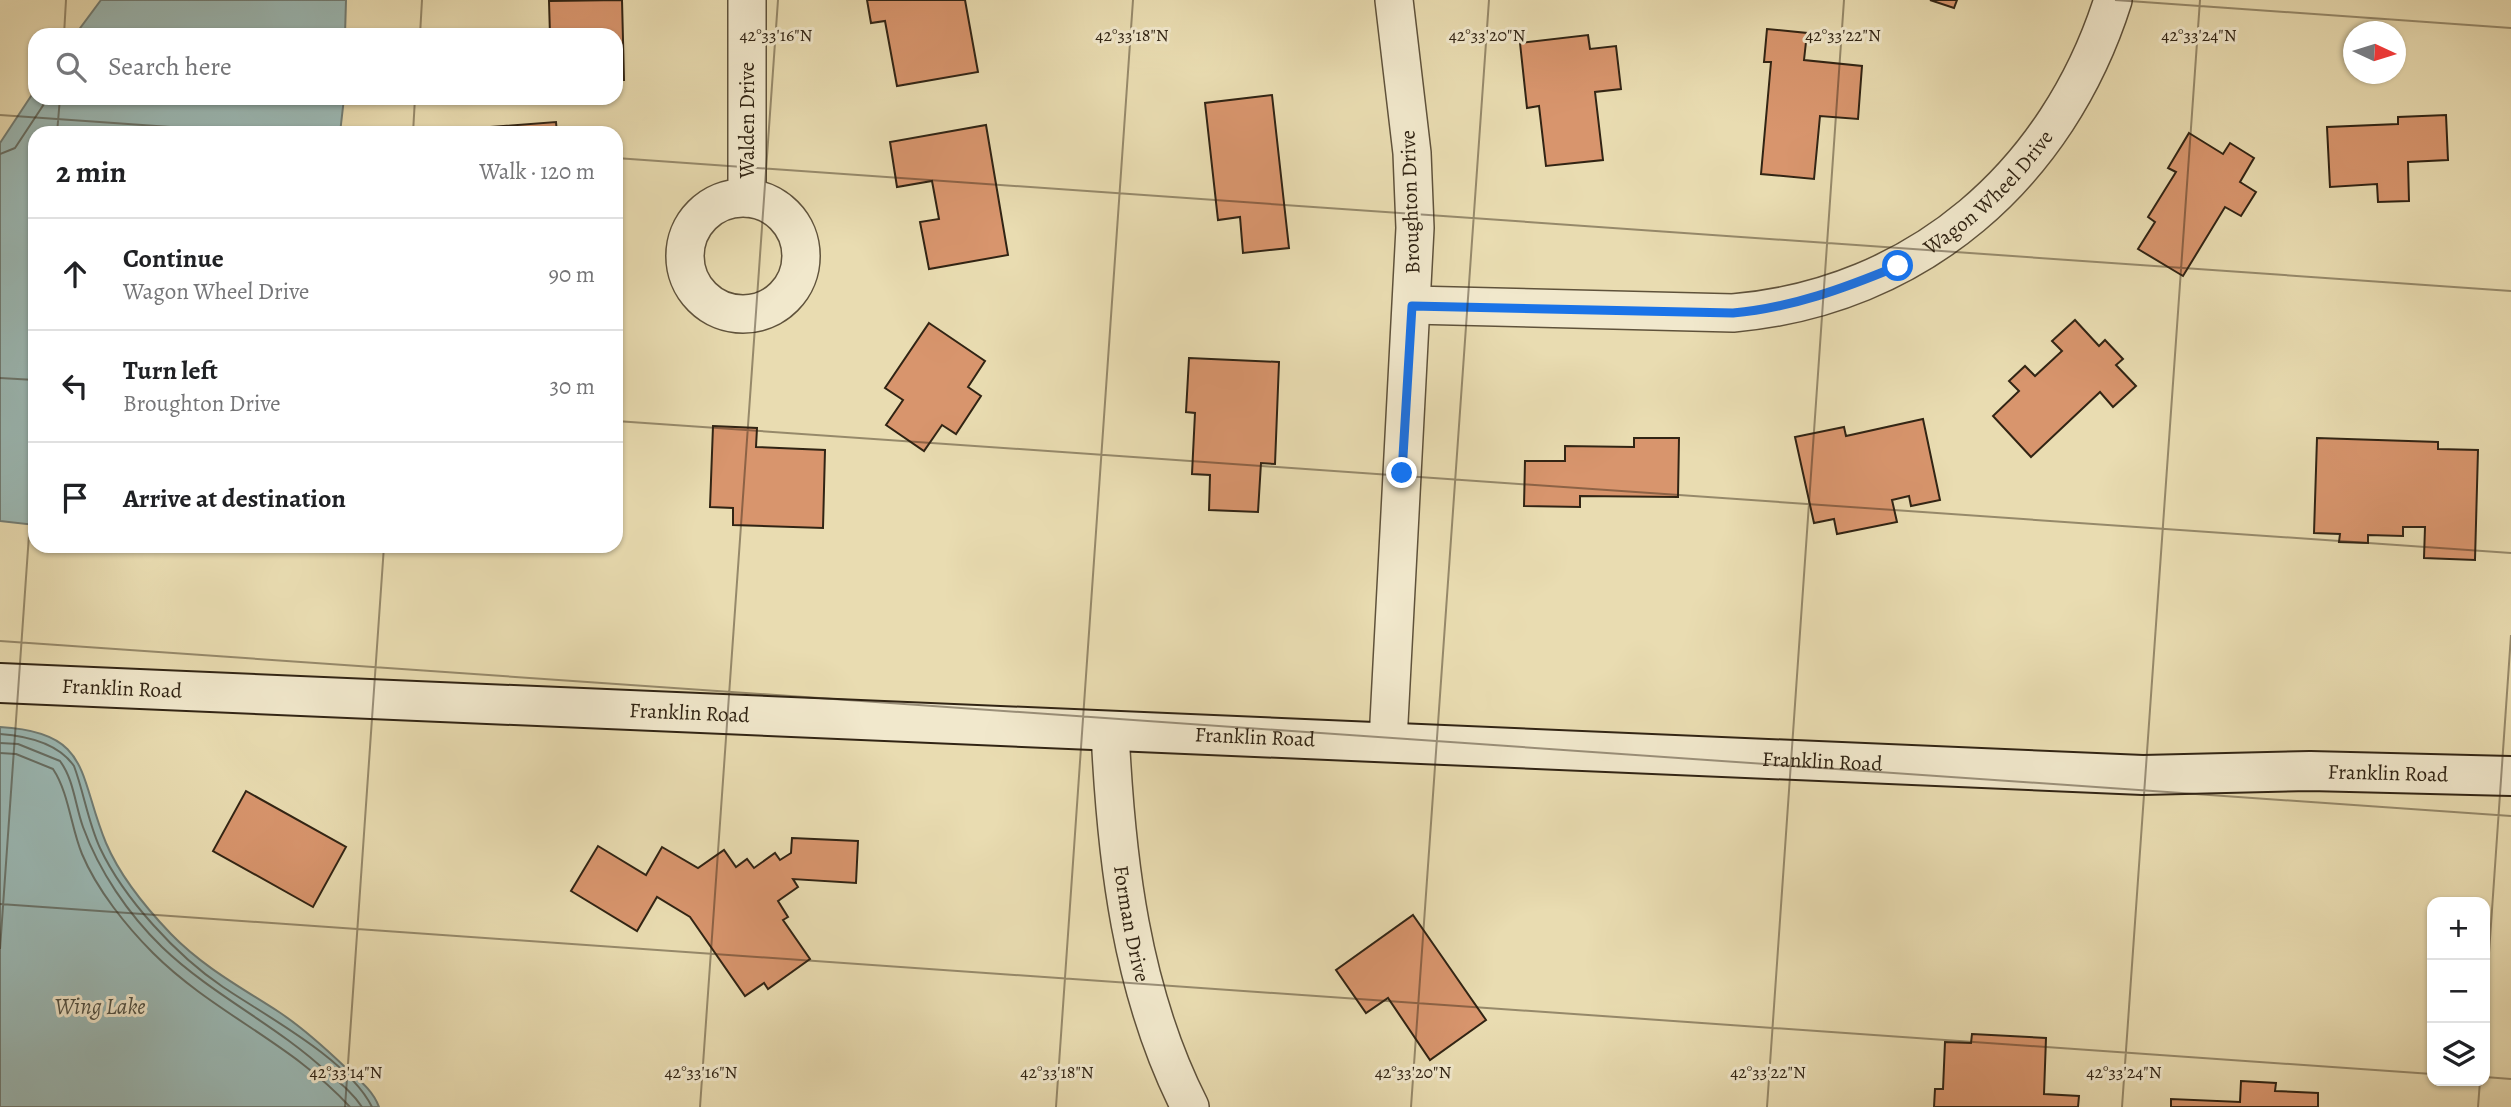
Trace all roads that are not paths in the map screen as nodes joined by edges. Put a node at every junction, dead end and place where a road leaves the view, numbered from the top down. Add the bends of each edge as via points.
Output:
1 (747, 0) edge
2 (1394, 0) edge
3 (2113, 0) edge
4 (747, 198) dead end
5 (1412, 306) junction
6 (0, 683) edge
7 (1110, 731) junction
8 (1388, 741) junction
9 (2511, 776) edge
10 (1190, 1107) edge

1 - 4 street, Walden Drive
2 - 5 street, Broughton Drive via 1412,153
3 - 5 street, Wagon Wheel Drive via 2085,74 2037,150 1982,207 1898,266 1858,283 1756,311
5 - 8 street, Broughton Drive
6 - 7 street, Franklin Road
7 - 8 street, Franklin Road
7 - 10 street, Forman Drive via 1115,831 1129,918 1155,1021
8 - 9 street, Franklin Road via 2143,775 2310,771

